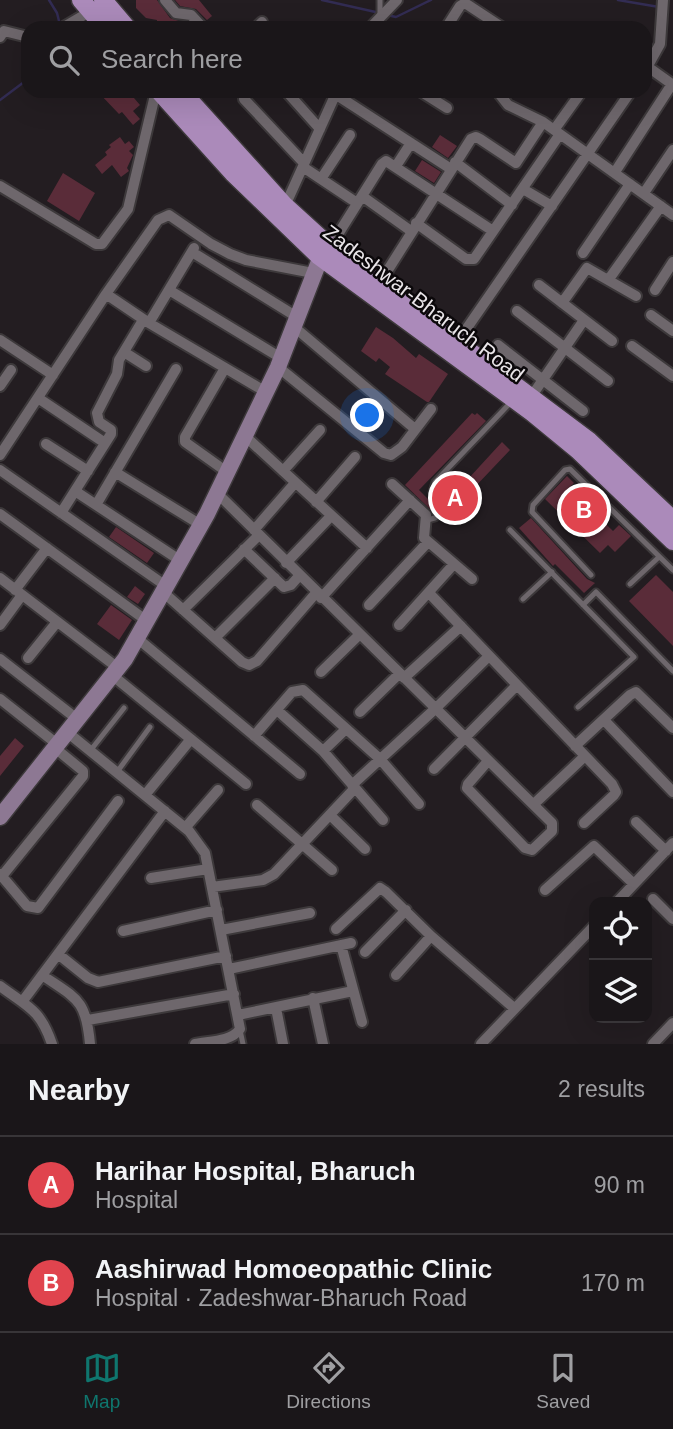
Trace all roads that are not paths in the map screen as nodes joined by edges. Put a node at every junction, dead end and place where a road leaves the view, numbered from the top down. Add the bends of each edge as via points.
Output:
1 (165, 0) edge
2 (380, 0) edge
3 (397, 0) edge
4 (663, 0) edge
5 (92, 4) edge
6 (380, 17) junction
7 (71, 21) edge
8 (101, 21) edge
9 (117, 21) edge
10 (197, 21) edge
11 (376, 21) edge
12 (450, 21) edge
13 (491, 21) edge
14 (1, 32) edge
15 (21, 36) edge
16 (652, 58) edge
17 (652, 72) edge
18 (672, 84) edge
19 (155, 98) edge
20 (163, 98) edge
21 (187, 98) edge
22 (292, 98) edge
23 (333, 98) edge
24 (345, 98) edge
25 (431, 98) edge
26 (502, 98) edge
27 (578, 98) edge
28 (626, 98) edge
29 (244, 99) dead end
30 (447, 108) dead end
31 (543, 122) junction
32 (320, 129) junction
33 (557, 132) junction
34 (350, 135) dead end
35 (411, 143) junction
36 (673, 150) edge
37 (589, 154) junction
38 (669, 164) edge
39 (304, 165) junction
40 (396, 166) junction
41 (453, 166) junction
42 (615, 172) junction
43 (321, 179) junction
44 (630, 184) junction
45 (0, 186) edge
46 (523, 189) junction
47 (435, 193) junction
48 (643, 193) junction
49 (360, 200) junction
50 (512, 205) junction
51 (285, 206) junction
52 (552, 206) junction
53 (661, 206) junction
54 (673, 215) edge
55 (414, 227) junction
56 (493, 231) junction
57 (201, 237) junction
58 (192, 252) junction
59 (583, 253) dead end
60 (322, 255) junction
61 (673, 262) edge
62 (609, 279) junction
63 (668, 280) edge
64 (379, 284) junction
65 (539, 285) dead end
66 (169, 290) junction
67 (655, 290) dead end
68 (106, 294) junction
69 (636, 296) dead end
70 (562, 303) junction
71 (517, 312) dead end
72 (652, 315) dead end
73 (584, 320) junction
74 (146, 321) junction
75 (295, 321) junction
76 (673, 331) edge
77 (0, 340) edge
78 (458, 341) junction
79 (612, 341) dead end
80 (498, 345) dead end
81 (632, 346) dead end
82 (565, 348) junction
83 (124, 352) junction
84 (280, 362) junction
85 (146, 366) dead end
86 (225, 368) junction
87 (176, 369) dead end
88 (10, 370) dead end
89 (53, 375) junction
90 (673, 376) edge
91 (543, 380) junction
92 (608, 381) dead end
93 (0, 386) edge
94 (266, 392) junction
95 (38, 398) junction
96 (522, 398) junction
97 (431, 409) dead end
98 (583, 411) dead end
99 (415, 429) junction
100 (320, 430) dead end
101 (245, 436) junction
102 (105, 443) junction
103 (46, 444) dead end
104 (0, 455) edge
105 (355, 457) dead end
106 (592, 463) junction
107 (0, 470) edge
108 (88, 471) junction
109 (283, 471) junction
110 (115, 472) junction
111 (227, 472) junction
112 (579, 476) junction
113 (295, 482) junction
114 (392, 484) dead end
115 (75, 491) junction
116 (217, 494) junction
117 (410, 500) junction
118 (316, 502) junction
119 (96, 505) junction
120 (61, 513) junction
121 (0, 514) edge
122 (331, 516) junction
123 (427, 520) junction
124 (665, 523) edge
125 (201, 525) junction
126 (510, 530) dead end
127 (256, 533) junction
128 (643, 541) junction
129 (673, 541) edge
130 (428, 542) junction
131 (47, 548) junction
132 (367, 548) junction
133 (244, 549) junction
134 (659, 557) junction
135 (181, 561) junction
136 (286, 563) junction
137 (454, 564) junction
138 (673, 570) edge
139 (552, 572) junction
140 (591, 575) dead end
141 (299, 576) junction
142 (0, 578) edge
143 (275, 578) junction
144 (472, 579) dead end
145 (630, 584) dead end
146 (165, 589) junction
147 (19, 593) junction
148 (429, 593) junction
149 (318, 595) junction
150 (523, 599) dead end
151 (369, 605) dead end
152 (583, 605) junction
153 (183, 610) junction
154 (147, 621) junction
155 (57, 622) junction
156 (0, 625) edge
157 (399, 625) dead end
158 (461, 626) junction
159 (359, 635) junction
160 (137, 638) junction
161 (215, 638) junction
162 (489, 656) junction
163 (28, 658) dead end
164 (0, 659) edge
165 (673, 671) edge
166 (115, 672) junction
167 (321, 672) dead end
168 (401, 676) junction
169 (516, 685) junction
170 (0, 699) edge
171 (578, 707) dead end
172 (124, 708) dead end
173 (435, 709) junction
174 (277, 710) junction
175 (360, 712) dead end
176 (78, 719) junction
177 (604, 720) junction
178 (150, 727) dead end
179 (673, 728) edge
180 (346, 729) junction
181 (254, 736) junction
182 (465, 738) junction
183 (191, 739) junction
184 (60, 742) junction
185 (576, 746) junction
186 (90, 751) junction
187 (323, 751) junction
188 (584, 755) junction
189 (380, 760) junction
190 (488, 761) junction
191 (434, 769) dead end
192 (117, 772) junction
193 (300, 774) dead end
194 (246, 784) dead end
195 (354, 787) junction
196 (218, 790) dead end
197 (673, 792) edge
198 (145, 795) junction
199 (118, 801) dead end
200 (419, 804) dead end
201 (534, 804) junction
202 (257, 805) dead end
203 (166, 811) junction
204 (1, 812) edge
205 (330, 815) junction
206 (383, 820) dead end
207 (636, 822) dead end
208 (584, 823) dead end
209 (185, 828) junction
210 (302, 844) junction
211 (669, 847) edge
212 (365, 849) dead end
213 (208, 869) junction
214 (332, 870) dead end
215 (1, 877) edge
216 (151, 878) dead end
217 (634, 884) junction
218 (212, 887) junction
219 (545, 890) dead end
220 (622, 897) edge
221 (653, 899) dead end
222 (217, 910) junction
223 (406, 911) junction
224 (310, 913) dead end
225 (673, 919) edge
226 (336, 929) dead end
227 (221, 930) junction
228 (123, 931) dead end
229 (589, 931) edge
230 (431, 936) junction
231 (365, 952) dead end
232 (58, 954) junction
233 (226, 956) junction
234 (229, 969) junction
235 (42, 975) junction
236 (396, 975) dead end
237 (0, 986) edge
238 (353, 992) junction
239 (234, 994) junction
240 (313, 999) junction
241 (22, 1002) junction
242 (276, 1008) junction
243 (514, 1008) junction
244 (238, 1015) junction
245 (88, 1020) junction
246 (362, 1022) dead end
247 (673, 1023) edge
248 (240, 1029) junction
249 (52, 1044) edge
250 (90, 1044) edge
251 (197, 1044) edge
252 (243, 1044) edge
253 (283, 1044) edge
254 (323, 1044) edge
255 (481, 1044) edge
256 (653, 1044) edge

1 - 10 street via 176,13 191,15
2 - 6 lane
3 - 6 street
4 - 16 street via 660,44
5 - 7 street
5 - 8 main road
5 - 9 main road
6 - 11 street
12 - 13 street via 465,3
14 - 15 street
17 - 18 street
18 - 42 street
19 - 45 street via 128,209 102,244
20 - 60 main road, Zadeshwar-Bharuch Road via 233,173
21 - 51 main road, Zadeshwar-Bharuch Road
22 - 32 street
23 - 32 street
24 - 35 street
25 - 30 street
26 - 31 street
27 - 33 street
28 - 37 street
29 - 39 street
31 - 33 street
31 - 41 street via 516,163 476,137
32 - 39 street
33 - 37 street
33 - 46 street
34 - 43 street
35 - 40 street
35 - 41 street
36 - 38 street
37 - 42 street
37 - 52 street
38 - 48 street
39 - 43 street
39 - 51 street
40 - 47 street
40 - 49 street via 382,164
41 - 47 street
41 - 50 street
42 - 44 street
43 - 49 street
44 - 48 street
44 - 59 street
46 - 50 street
46 - 52 street
47 - 55 street
47 - 56 street
48 - 53 street
49 - 55 street
49 - 60 street
50 - 56 street
51 - 60 main road, Zadeshwar-Bharuch Road
52 - 78 street
53 - 54 street
53 - 62 street
55 - 56 street via 470,260
55 - 64 street
57 - 58 street
57 - 60 street via 246,260
57 - 68 street via 164,215
58 - 66 street
58 - 75 street
60 - 64 main road, Zadeshwar-Bharuch Road
60 - 75 main road
60 - 96 main road, Zadeshwar-Bharuch Road
61 - 63 street
62 - 69 street
62 - 70 street via 587,268
63 - 67 street
64 - 78 main road, Zadeshwar-Bharuch Road
65 - 70 street
66 - 74 street
66 - 84 street
68 - 74 street
68 - 89 street
70 - 73 street
71 - 82 street
72 - 76 street
73 - 79 street
73 - 82 street
74 - 83 street
74 - 86 street
75 - 84 main road
75 - 99 street
77 - 89 street
78 - 96 main road, Zadeshwar-Bharuch Road
80 - 91 street
81 - 90 street
82 - 91 street
82 - 92 street
83 - 85 street
83 - 102 street via 97,413 99,422 111,430
84 - 94 main road
84 - 99 street via 384,453 395,454
86 - 94 street
86 - 111 street via 185,442
87 - 110 street
88 - 93 street
89 - 95 street
91 - 96 street
91 - 98 street
94 - 101 main road
95 - 102 street
95 - 104 street
96 - 106 main road, Zadeshwar-Bharuch Road
96 - 123 lane via 435,482 432,492 443,511
96 - 124 main road, Zadeshwar-Bharuch Road via 589,440
97 - 99 street
100 - 109 street
101 - 109 street
101 - 111 main road
102 - 108 street
103 - 108 street
105 - 118 street
106 - 112 lane
106 - 124 main road, Zadeshwar-Bharuch Road
107 - 120 street
108 - 115 street
109 - 113 street
110 - 119 street
110 - 125 street
111 - 116 main road
112 - 128 lane
112 - 140 lane via 565,470 533,505 532,512
113 - 118 street
113 - 127 street
114 - 117 street
115 - 119 street
115 - 120 street
116 - 125 main road
116 - 127 street
117 - 123 street
117 - 132 street
118 - 122 street
119 - 135 street
120 - 146 street
121 - 131 street
122 - 132 street
122 - 136 street
123 - 130 street via 423,535
124 - 128 lane
124 - 129 main road, Zadeshwar-Bharuch Road
125 - 135 main road
126 - 139 lane
127 - 133 street
127 - 136 street
128 - 134 lane
130 - 137 street
130 - 151 street
131 - 147 street
131 - 154 street
132 - 149 street
133 - 143 street
133 - 153 street
134 - 138 lane
134 - 145 lane
135 - 146 main road
136 - 141 street
137 - 144 street
137 - 148 street
139 - 150 lane
139 - 152 lane
141 - 143 street via 287,587
141 - 149 street
142 - 147 street
143 - 161 street
146 - 153 street
146 - 154 main road
147 - 155 street
147 - 156 street
148 - 157 street
148 - 158 street
149 - 159 street
149 - 161 street via 254,664 242,662
152 - 165 lane via 596,592
152 - 171 lane via 634,657
153 - 161 street
154 - 160 main road
155 - 163 street
155 - 166 street
158 - 162 street
158 - 168 street
159 - 167 street
159 - 168 street
160 - 166 main road
160 - 181 street
162 - 169 street
162 - 173 street
164 - 176 street
166 - 176 main road
166 - 183 street
168 - 173 street
168 - 175 street
169 - 182 street
169 - 185 street
170 - 184 street
172 - 186 lane
173 - 182 street
173 - 189 street
174 - 180 street via 292,692 303,690
174 - 181 street
174 - 187 street
176 - 184 main road
177 - 179 street via 636,692
177 - 185 street
177 - 197 street
178 - 192 lane
180 - 187 street
180 - 189 street
181 - 193 street
182 - 190 street
182 - 191 street
183 - 194 street
183 - 198 street
184 - 186 street
184 - 204 main road
184 - 215 street via 83,776
185 - 188 street
186 - 192 street
187 - 195 street
188 - 201 street
188 - 208 street via 616,792
189 - 195 street
189 - 200 street
190 - 201 street
190 - 201 street via 467,788 528,850 536,848 553,827
192 - 198 street
195 - 205 street
195 - 206 street
196 - 209 street
198 - 203 street
199 - 215 street via 37,908 27,906
202 - 210 street
203 - 209 street
203 - 232 street
205 - 210 street
205 - 212 street
207 - 211 street
209 - 213 street via 205,853
210 - 214 street
210 - 218 street via 268,877
211 - 217 street
213 - 216 street
213 - 218 street
217 - 219 street via 594,846
217 - 220 street
218 - 222 street
221 - 225 street
222 - 227 street
222 - 228 street
223 - 226 street via 380,888
223 - 230 street
223 - 231 street
224 - 227 street
227 - 233 street
229 - 243 street
230 - 236 street
230 - 243 street
232 - 233 street via 98,982
232 - 235 street
233 - 234 street
234 - 238 street via 346,944
234 - 239 street
235 - 241 street
235 - 245 street via 79,1001
237 - 241 street
238 - 240 street
238 - 246 street
239 - 244 street
239 - 245 street
240 - 242 street
240 - 254 street
241 - 249 street via 39,1014
242 - 244 street
242 - 253 street
243 - 255 street
244 - 248 street
245 - 250 street
247 - 256 street
248 - 251 street via 236,1035
248 - 252 lane

